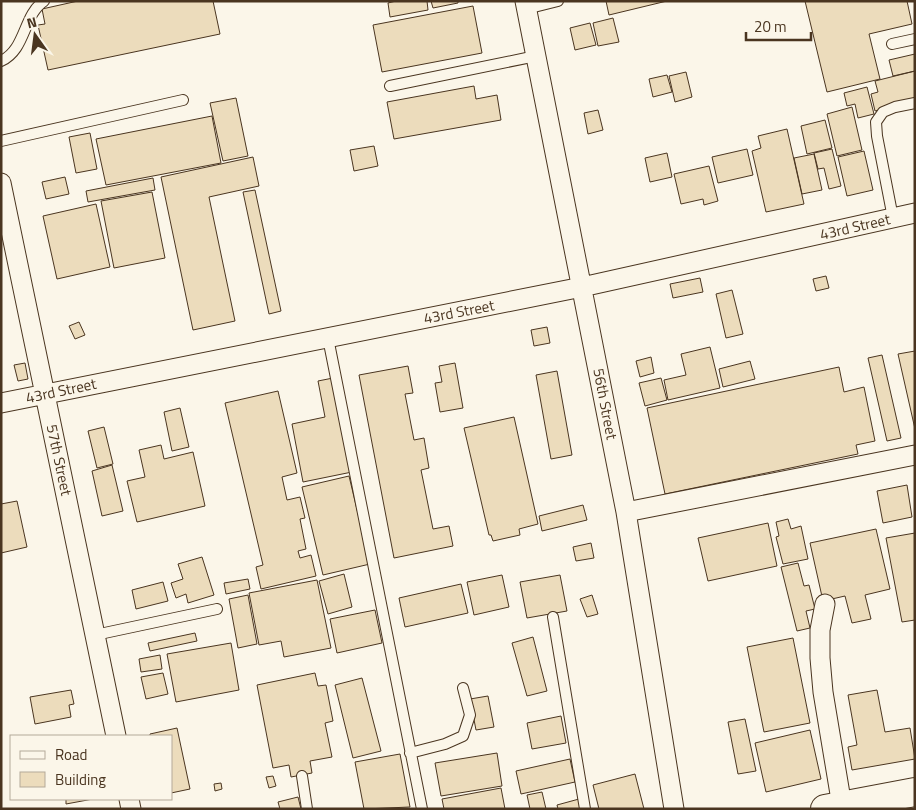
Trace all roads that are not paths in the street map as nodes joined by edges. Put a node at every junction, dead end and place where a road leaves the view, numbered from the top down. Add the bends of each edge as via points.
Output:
1 (44, 1) edge
2 (558, 1) edge
3 (525, 5) edge
4 (915, 39) edge
5 (892, 44) dead end
6 (536, 56) junction
7 (1, 60) edge
8 (390, 86) dead end
9 (183, 100) dead end
10 (915, 103) edge
11 (1, 141) edge
12 (1, 184) edge
13 (915, 213) edge
14 (893, 218) junction
15 (582, 287) junction
16 (328, 338) junction
17 (46, 393) junction
18 (1, 403) edge
19 (915, 455) edge
20 (626, 512) junction
21 (826, 604) dead end
22 (217, 609) dead end
23 (553, 617) dead end
24 (95, 635) junction
25 (463, 688) dead end
26 (116, 735) edge
27 (410, 753) junction
28 (302, 776) dead end
29 (915, 792) edge
30 (833, 807) edge
31 (307, 809) edge
32 (422, 809) edge
33 (585, 809) edge
34 (674, 809) edge

1 - 7 lane via 37,6 16,49
2 - 3 lane
3 - 6 street, 56th Street
4 - 5 lane
6 - 8 lane
6 - 15 street, 56th Street
9 - 11 lane
10 - 14 lane via 883,112 876,122
12 - 17 street, 57th Street
13 - 14 street, 43rd Street
14 - 15 street, 43rd Street
15 - 16 street, 43rd Street
15 - 20 street, 56th Street
16 - 17 street, 43rd Street
16 - 27 lane
17 - 18 street, 43rd Street
17 - 24 street, 57th Street
19 - 20 street
20 - 34 street, 56th Street
21 - 30 street via 820,630 820,658
22 - 24 lane
23 - 33 lane
24 - 26 street, 57th Street
25 - 27 lane via 470,716 463,736
27 - 32 lane
28 - 31 lane
29 - 30 main road

